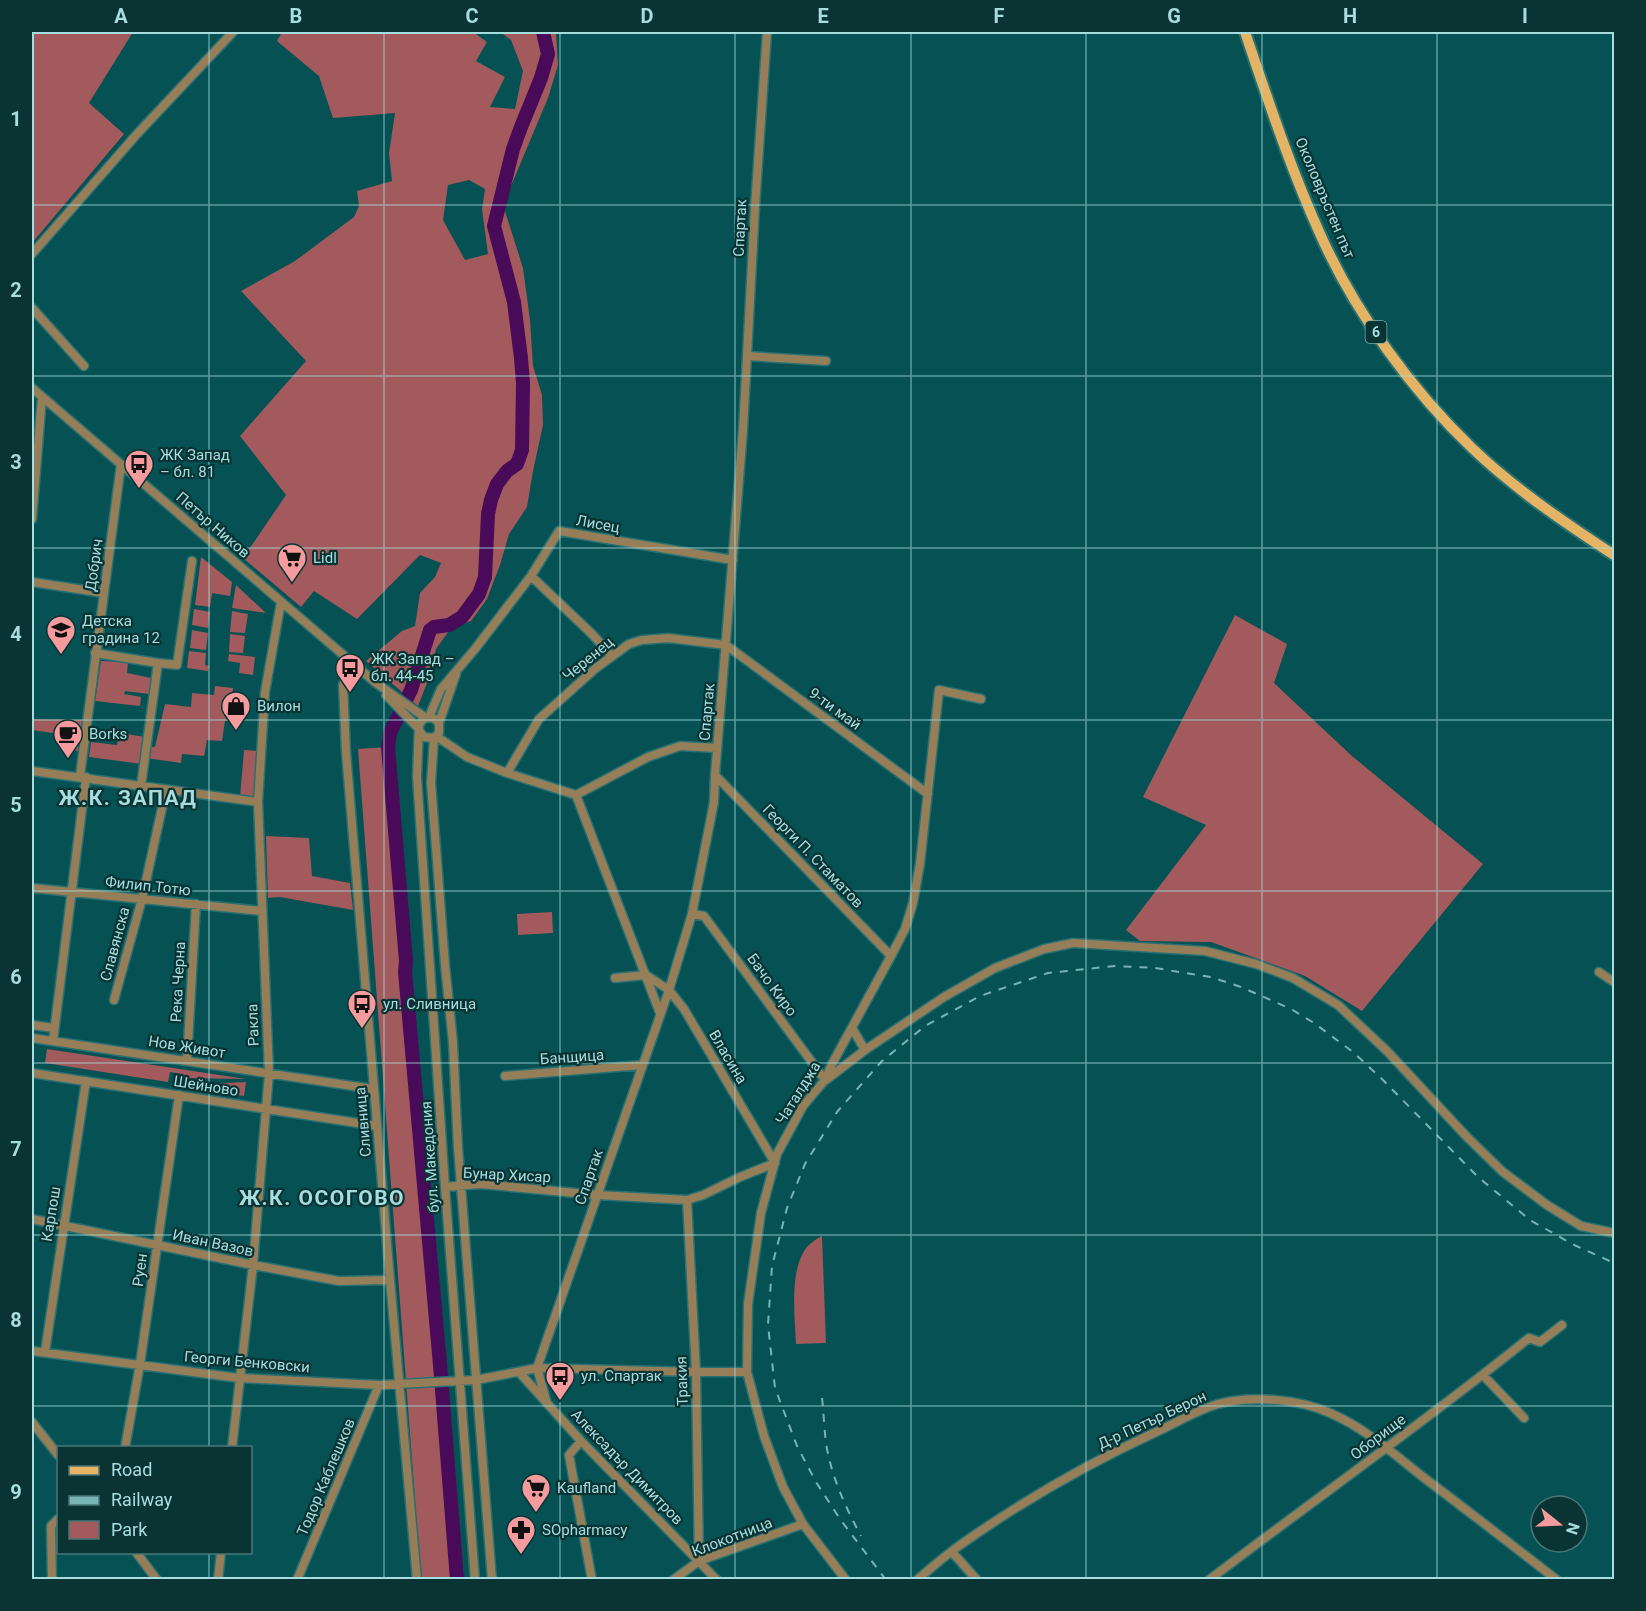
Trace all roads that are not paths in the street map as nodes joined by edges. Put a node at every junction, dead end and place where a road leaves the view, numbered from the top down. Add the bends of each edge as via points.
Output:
1 (233, 32) edge
2 (767, 32) edge
3 (1245, 32) edge
4 (32, 254) edge
5 (32, 308) edge
6 (747, 356) junction
7 (826, 361) dead end
8 (84, 366) dead end
9 (32, 388) edge
10 (42, 397) junction
11 (121, 464) junction
12 (32, 519) edge
13 (1614, 555) edge
14 (192, 561) dead end
15 (732, 561) junction
16 (531, 576) junction
17 (32, 582) edge
18 (104, 593) junction
19 (281, 602) junction
20 (726, 645) junction
21 (95, 653) junction
22 (612, 656) junction
23 (158, 663) junction
24 (355, 665) junction
25 (457, 670) junction
26 (981, 699) dead end
27 (409, 712) junction
28 (427, 718) junction
29 (439, 725) junction
30 (419, 730) junction
31 (435, 737) junction
32 (450, 745) junction
33 (717, 748) junction
34 (432, 764) junction
35 (32, 771) edge
36 (507, 773) junction
37 (715, 775) junction
38 (83, 777) junction
39 (141, 786) junction
40 (166, 790) junction
41 (928, 794) junction
42 (576, 795) junction
43 (258, 802) junction
44 (32, 888) edge
45 (71, 892) junction
46 (142, 899) junction
47 (196, 904) junction
48 (262, 910) junction
49 (692, 914) junction
50 (891, 956) junction
51 (1599, 972) dead end
52 (646, 975) junction
53 (615, 978) dead end
54 (1614, 982) edge
55 (669, 990) junction
56 (114, 1000) dead end
57 (660, 1014) junction
58 (32, 1025) edge
59 (54, 1028) junction
60 (852, 1028) junction
61 (32, 1038) edge
62 (53, 1041) junction
63 (865, 1050) junction
64 (187, 1061) junction
65 (642, 1065) junction
66 (32, 1073) edge
67 (269, 1073) junction
68 (505, 1076) dead end
69 (825, 1080) junction
70 (86, 1081) junction
71 (373, 1089) junction
72 (179, 1095) junction
73 (265, 1109) junction
74 (376, 1126) junction
75 (775, 1163) junction
76 (461, 1185) junction
77 (446, 1187) junction
78 (597, 1195) junction
79 (687, 1200) junction
80 (32, 1219) edge
81 (63, 1226) junction
82 (1614, 1233) edge
83 (157, 1246) junction
84 (253, 1265) junction
85 (390, 1280) junction
86 (1562, 1325) dead end
87 (32, 1351) edge
88 (45, 1352) junction
89 (140, 1364) junction
90 (537, 1368) junction
91 (519, 1372) junction
92 (696, 1372) junction
93 (747, 1372) junction
94 (1483, 1375) junction
95 (239, 1378) junction
96 (476, 1380) junction
97 (457, 1382) junction
98 (400, 1384) junction
99 (379, 1385) junction
100 (547, 1403) junction
101 (1524, 1418) dead end
102 (32, 1422) edge
103 (581, 1441) junction
104 (126, 1446) edge
105 (232, 1446) edge
106 (1386, 1448) junction
107 (57, 1454) edge
108 (57, 1520) edge
109 (803, 1524) junction
110 (951, 1552) junction
111 (138, 1554) edge
112 (220, 1554) edge
113 (699, 1562) junction
114 (52, 1580) edge
115 (157, 1580) edge
116 (218, 1580) edge
117 (297, 1580) edge
118 (417, 1580) edge
119 (475, 1580) edge
120 (492, 1580) edge
121 (592, 1580) edge
122 (673, 1580) edge
123 (717, 1580) edge
124 (846, 1580) edge
125 (917, 1580) edge
126 (978, 1580) edge
127 (1209, 1580) edge
128 (1557, 1580) edge

1 - 4 street via 136,134
2 - 6 street, Спартак
3 - 13 main road, Околовръстен път / 6 via 1322,237 1381,341 1429,403 1473,449 1548,510
5 - 8 street
6 - 7 street
6 - 15 street, Спартак
9 - 10 street, Петър Ников
10 - 11 street, Петър Ников
10 - 12 street
11 - 18 street, Добрич
11 - 19 street, Петър Ников
14 - 23 street via 177,665
15 - 16 street, Лисец via 559,531
15 - 20 street, Спартак
16 - 22 street
16 - 25 street, Лисец
17 - 18 street
18 - 21 street, Добрич
19 - 24 street, Петър Ников
19 - 43 street, Ракла via 265,692
20 - 22 street, Черенец via 668,638 642,640
20 - 33 street, Спартак
20 - 41 street, 9-ти май
21 - 23 street
21 - 38 street, Добрич
22 - 36 street, Черенец via 539,719
23 - 39 street
24 - 27 street, Петър Ников
24 - 71 street, Сливница via 343,685 345,741
25 - 28 street, Лисец via 441,689
25 - 29 street, Лисец
26 - 41 street, Чаталджа via 939,690
27 - 28 street
27 - 30 street
28 - 29 street
28 - 30 street
29 - 31 street
29 - 32 street
30 - 31 street via 424,737
30 - 77 street, бул. Македония via 417,777
31 - 32 street
31 - 34 street, бул. Македония
32 - 34 street via 441,750
32 - 36 street via 467,757
33 - 37 street, Спартак
33 - 42 street via 680,746 658,753
34 - 76 street, бул. Македония
35 - 38 street
36 - 42 street
37 - 49 street, Спартак via 714,802
37 - 50 street, Георги П. Стаматов
38 - 39 street
38 - 45 street, Добрич
39 - 40 street
40 - 43 street
40 - 46 street, Славянска
41 - 50 street, Чаталджа via 913,903
42 - 52 street
43 - 48 street, Ракла
44 - 45 street, Филип Тотю
45 - 46 street, Филип Тотю
45 - 59 street, Добрич
46 - 47 street, Филип Тотю
46 - 56 street, Славянска
47 - 48 street, Филип Тотю
47 - 64 street, Река Черна
48 - 67 street, Ракла
49 - 55 street, Спартак
49 - 69 street, Бачо Киро via 704,916
50 - 60 street, Чаталджа
51 - 54 street
52 - 53 street
52 - 55 street, Власина
52 - 57 street
55 - 57 street, Спартак
55 - 75 street, Власина
57 - 65 street, Спартак
58 - 59 street
59 - 62 street, Добрич
60 - 63 street
60 - 69 street, Чаталджа
61 - 62 street, Нов Живот
62 - 64 street, Нов Живот
63 - 69 street
63 - 82 street via 954,991 995,968 1044,949 1073,943 1205,951 1293,978 1338,1005 1388,1051 1503,1172 1581,1226
64 - 67 street, Нов Живот
65 - 68 street, Банщица
65 - 78 street, Спартак
66 - 70 street, Шейново
67 - 71 street, Нов Живот
67 - 73 street, Ракла
69 - 75 street, Чаталджа via 803,1106
70 - 72 street, Шейново
70 - 81 street, Карпош
71 - 74 street, Сливница
72 - 73 street, Шейново
72 - 83 street, Руен
73 - 74 street, Шейново
73 - 84 street, Ракла
74 - 85 street, Сливница
75 - 79 street, Бунар Хисар
75 - 93 street, Чаталджа via 761,1213 748,1304
76 - 77 street, Бунар Хисар
76 - 78 street, Бунар Хисар
76 - 96 street, бул. Македония
77 - 97 street, бул. Македония
78 - 79 street, Бунар Хисар
78 - 90 street, Спартак
79 - 92 street, Тракия
80 - 81 street, Иван Вазов
81 - 83 street, Иван Вазов
81 - 88 street, Карпош
83 - 84 street, Иван Вазов
83 - 89 street, Руен
84 - 85 street, Иван Вазов via 344,1281
84 - 95 street, Ракла
85 - 98 street, Сливница
86 - 94 street, Оборище via 1540,1342 1529,1338
87 - 88 street, Георги Бенковски
88 - 89 street, Георги Бенковски
89 - 95 street, Георги Бенковски
89 - 104 street, Руен
90 - 91 street, Георги Бенковски
90 - 92 street, Георги Бенковски
90 - 100 street
91 - 96 street, Георги Бенковски
91 - 100 street, Алексадър Димитров
92 - 93 street, Георги Бенковски
92 - 113 street, Тракия
93 - 109 street, Чаталджа via 764,1436 783,1487
94 - 101 street
94 - 106 street, Оборище
95 - 99 street, Георги Бенковски
95 - 105 street, Ракла
96 - 97 street, Георги Бенковски
96 - 120 street, бул. Македония
97 - 98 street, Георги Бенковски
97 - 119 street, бул. Македония
98 - 99 street, Георги Бенковски
98 - 118 street, Сливница
99 - 117 street, Тодор Каблешков
100 - 103 street, Алексадър Димитров
102 - 107 street
103 - 113 street, Алексадър Димитров
103 - 121 street via 569,1455
106 - 110 street, Д-р Петър Берон via 1347,1421 1294,1402 1216,1404 1117,1450 1049,1488
106 - 127 street, Оборище
106 - 128 street, Д-р Петър Берон
108 - 114 street via 51,1526
109 - 113 street, Клокотница
109 - 124 street, Чаталджа
110 - 125 street, Д-р Петър Берон
110 - 126 street
111 - 115 street
112 - 116 street
113 - 122 street, Клокотница
113 - 123 street, Алексадър Димитров

